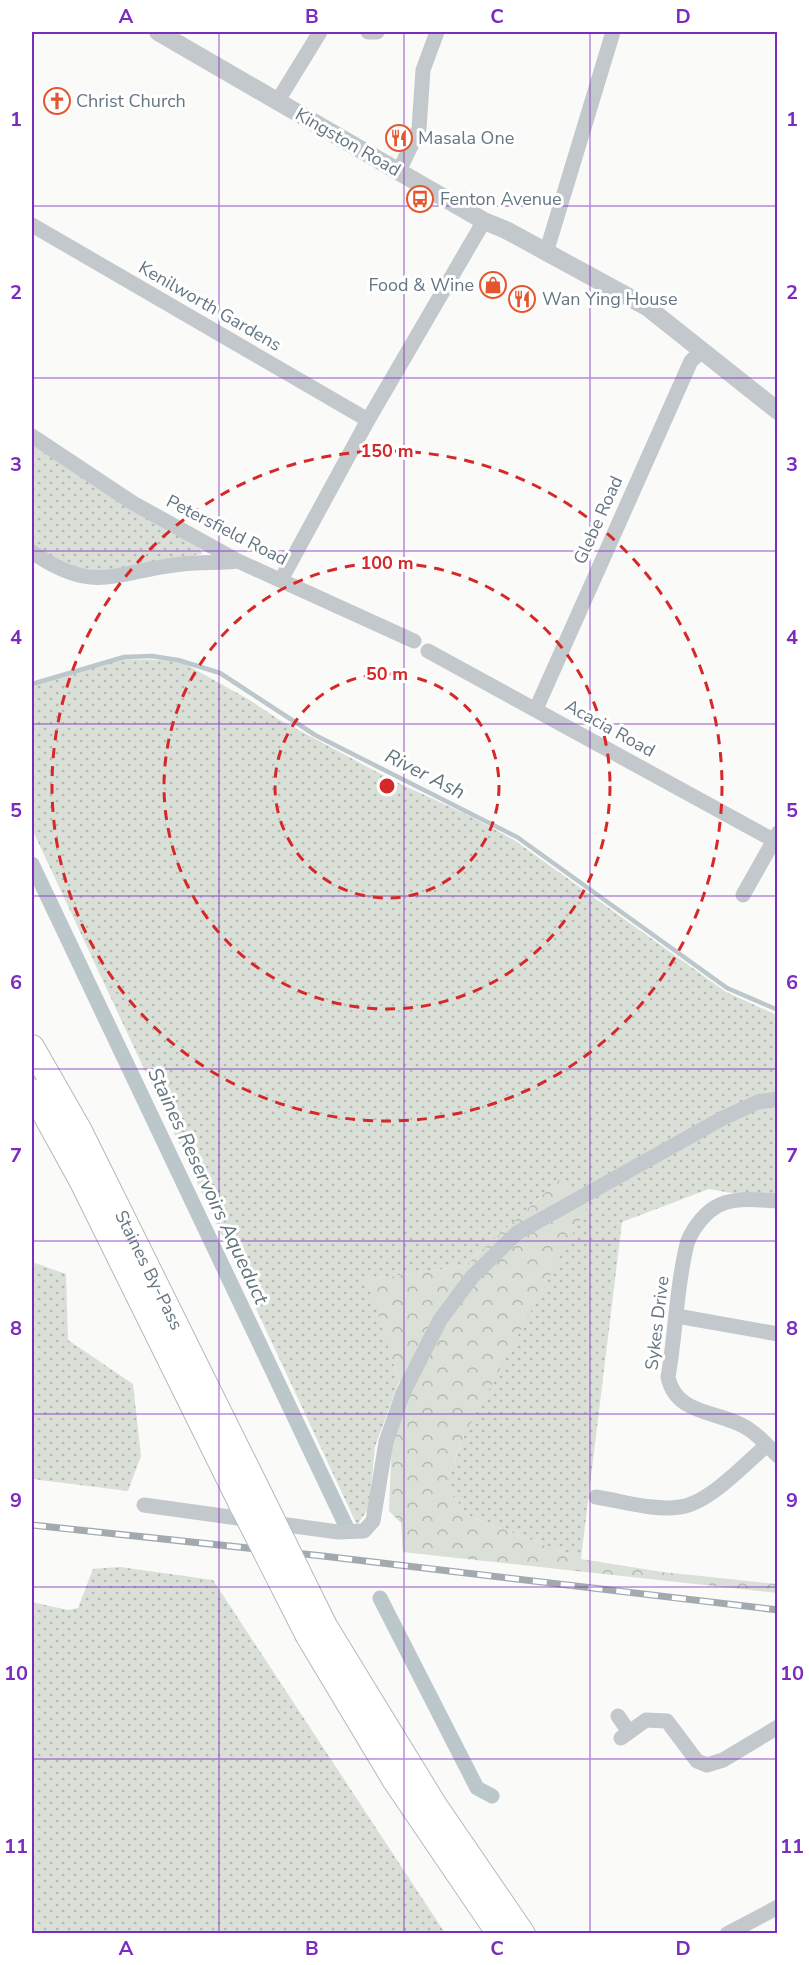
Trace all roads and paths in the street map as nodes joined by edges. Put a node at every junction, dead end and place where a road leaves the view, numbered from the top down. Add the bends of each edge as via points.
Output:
1 (158, 32) edge
2 (320, 32) edge
3 (368, 32) edge
4 (377, 32) edge
5 (436, 32) edge
6 (613, 32) edge
7 (277, 102) junction
8 (399, 171) junction
9 (484, 221) junction
10 (32, 225) edge
11 (546, 253) junction
12 (702, 351) junction
13 (777, 411) edge
14 (369, 420) junction
15 (32, 436) edge
16 (32, 552) edge
17 (238, 561) junction
18 (281, 580) junction
19 (414, 640) dead end
20 (428, 651) dead end
21 (536, 709) junction
22 (775, 837) edge
23 (743, 895) dead end
24 (32, 1047) edge
25 (32, 1091) edge
26 (777, 1099) edge
27 (777, 1201) edge
28 (677, 1316) junction
29 (777, 1334) edge
30 (772, 1451) edge
31 (596, 1497) dead end
32 (252, 1502) junction
33 (144, 1504) dead end
34 (317, 1631) junction
35 (618, 1716) dead end
36 (777, 1727) edge
37 (777, 1907) edge
38 (499, 1934) edge
39 (523, 1934) edge
40 (727, 1934) edge

1 - 7 street, Kingston Road
2 - 7 street
3 - 4 street
5 - 8 street via 423,70 418,129
6 - 11 street
7 - 8 street, Kingston Road
8 - 9 street, Kingston Road
9 - 11 street, Kingston Road
9 - 14 street
10 - 14 street, Kenilworth Gardens
11 - 12 street, Kingston Road via 647,307
12 - 13 street, Kingston Road
12 - 21 street, Glebe Road via 691,361
14 - 18 street
15 - 17 street, Petersfield Road via 133,503
16 - 17 street via 50,565 80,577 108,578 182,564
17 - 18 street, Petersfield Road
18 - 19 street, Petersfield Road
20 - 21 street, Acacia Road
21 - 22 street, Acacia Road
22 - 23 street
24 - 32 highway, Staines By-Pass via 80,1131
25 - 32 highway, Staines By-Pass
26 - 33 street via 758,1102 723,1118 517,1233 472,1277 440,1320 403,1393 386,1442 373,1521 364,1531 338,1532
27 - 28 street, Sykes Drive via 734,1201 716,1206 704,1216 688,1242
28 - 29 street
28 - 30 street, Sykes Drive via 668,1377 677,1398 749,1429
30 - 31 street via 691,1504 664,1508
32 - 34 highway, bridge
34 - 38 highway via 394,1781
34 - 39 highway
35 - 36 street via 625,1735 646,1720 667,1722 697,1761 707,1765 723,1760
37 - 40 street

